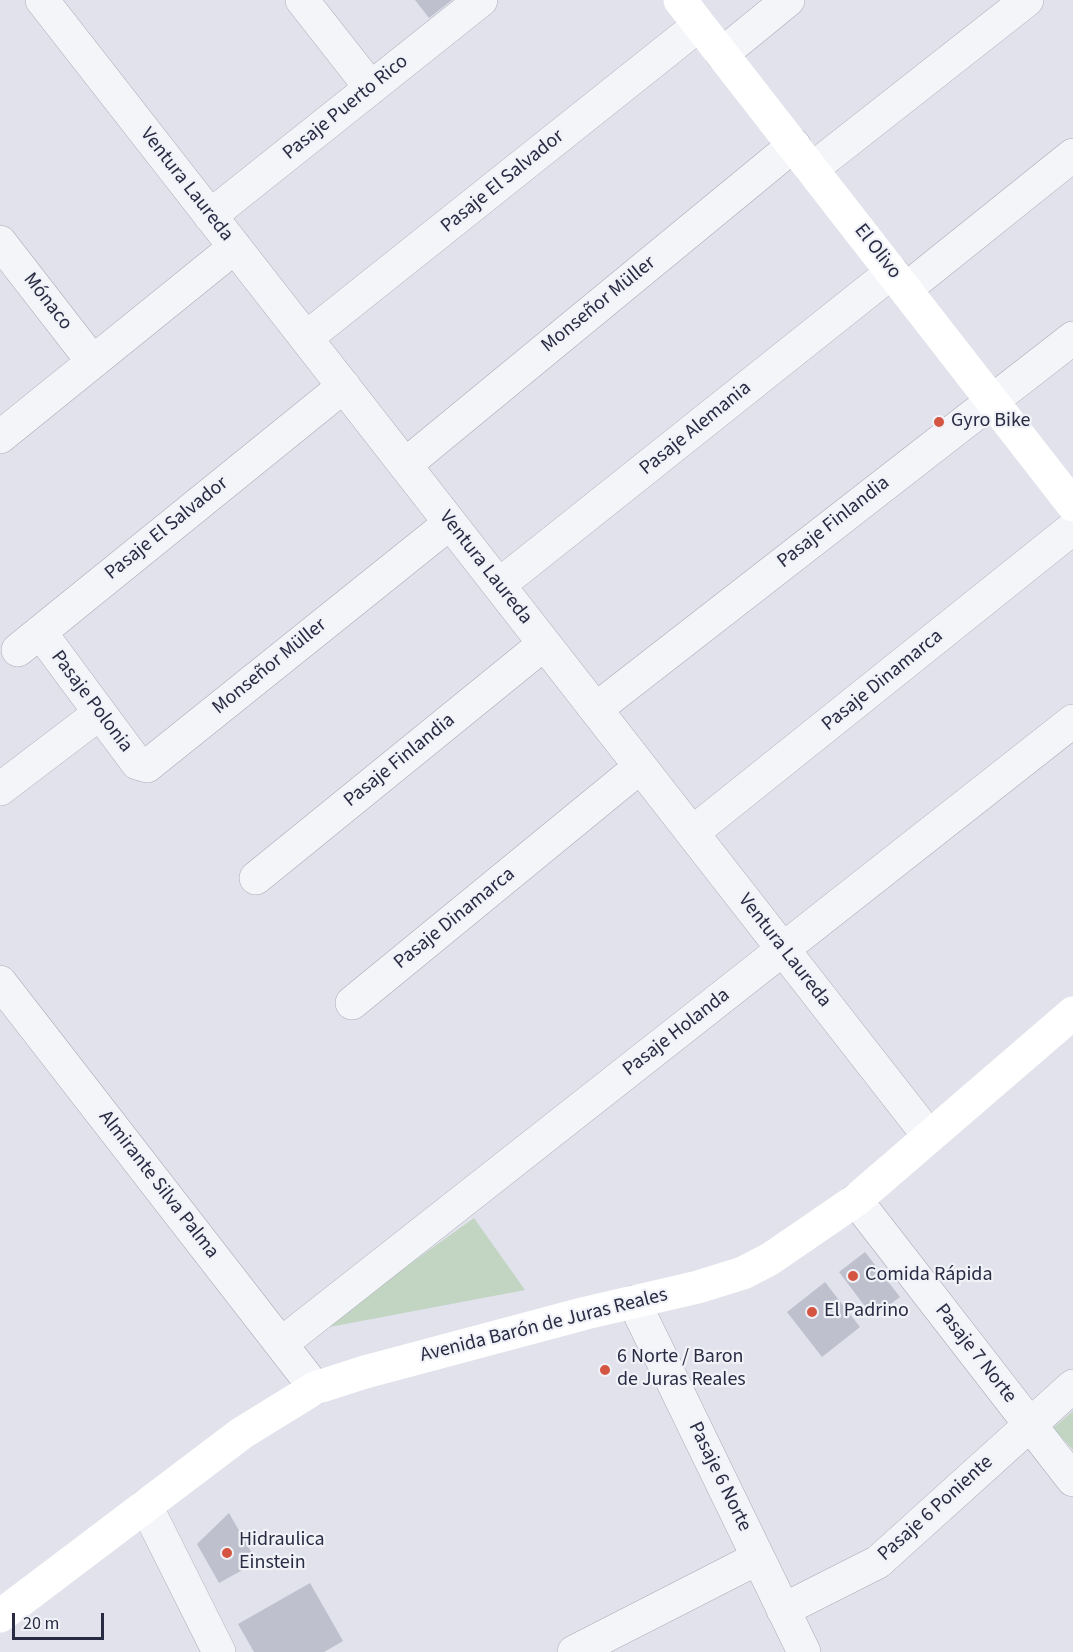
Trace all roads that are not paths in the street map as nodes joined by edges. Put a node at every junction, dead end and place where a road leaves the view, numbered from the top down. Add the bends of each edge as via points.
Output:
1 (42, 0) edge
2 (302, 0) edge
3 (481, 0) edge
4 (788, 0) edge
5 (1027, 0) edge
6 (689, 12) edge
7 (722, 54) junction
8 (371, 88) junction
9 (1073, 155) edge
10 (803, 157) junction
11 (210, 216) junction
12 (0, 242) edge
13 (235, 247) junction
14 (899, 280) junction
15 (306, 338) junction
16 (1073, 338) edge
17 (93, 362) junction
18 (344, 386) junction
19 (992, 401) junction
20 (0, 437) edge
21 (405, 465) junction
22 (1073, 505) edge
23 (450, 523) junction
24 (1073, 528) edge
25 (499, 585) junction
26 (29, 641) joint
27 (544, 644) junction
28 (596, 709) junction
29 (100, 713) junction
30 (1073, 722) edge
31 (147, 766) joint
32 (640, 767) junction
33 (0, 789) edge
34 (692, 833) junction
35 (256, 878) dead end
36 (783, 950) junction
37 (0, 982) edge
38 (352, 1003) dead end
39 (1073, 1013) edge
40 (928, 1135) junction
41 (856, 1200) junction
42 (634, 1302) junction
43 (281, 1344) junction
44 (1073, 1386) edge
45 (315, 1388) junction
46 (1029, 1425) junction
47 (1073, 1480) edge
48 (146, 1506) junction
49 (758, 1558) junction
50 (783, 1610) junction
51 (0, 1616) edge
52 (219, 1652) edge
53 (574, 1652) edge
54 (804, 1652) edge

1 - 11 street, Ventura Laureda
2 - 8 street
3 - 8 street, Pasaje Puerto Rico
4 - 7 street
5 - 10 street, Monseñor Müller
6 - 7 street, El Olivo
6 - 15 street, Pasaje El Salvador
7 - 10 street, El Olivo
8 - 11 street, Pasaje Puerto Rico
9 - 14 street, Pasaje Alemania
10 - 14 street, El Olivo
10 - 21 street, Monseñor Müller
11 - 13 street, Ventura Laureda
12 - 17 street, Mónaco
13 - 15 street, Ventura Laureda
13 - 17 street
14 - 19 street, El Olivo
14 - 25 street, Pasaje Alemania
15 - 18 street, Ventura Laureda
16 - 19 street, Pasaje Finlandia
17 - 20 street
18 - 21 street, Ventura Laureda
18 - 26 street, Pasaje El Salvador
19 - 22 street, El Olivo
19 - 28 street, Pasaje Finlandia
21 - 23 street, Ventura Laureda
23 - 25 street, Ventura Laureda
23 - 31 street, Monseñor Müller
24 - 34 street, Pasaje Dinamarca
25 - 27 street, Ventura Laureda
26 - 29 street, Pasaje Polonia
27 - 28 street, Ventura Laureda
27 - 35 street, Pasaje Finlandia
28 - 32 street, Ventura Laureda
29 - 31 street, Pasaje Polonia via 137,763
29 - 33 street
30 - 36 street, Pasaje Holanda
32 - 34 street, Ventura Laureda
32 - 38 street, Pasaje Dinamarca
34 - 36 street, Ventura Laureda
36 - 40 street, Ventura Laureda
36 - 43 street, Pasaje Holanda
37 - 43 street, Almirante Silva Palma
39 - 40 street, Avenida Barón de Juras Reales
40 - 41 street, Avenida Barón de Juras Reales
41 - 42 street, Avenida Barón de Juras Reales via 743,1273
41 - 46 street, Pasaje 7 Norte
42 - 45 street, Avenida Barón de Juras Reales
42 - 49 street, Pasaje 6 Norte
43 - 45 street, Almirante Silva Palma
44 - 46 street, Pasaje 6 Poniente
45 - 48 street, Avenida Barón de Juras Reales via 242,1433
46 - 47 street, Pasaje 7 Norte
46 - 50 street, Pasaje 6 Poniente via 878,1562
48 - 51 street, Avenida Barón de Juras Reales
48 - 52 street
49 - 50 street, Pasaje 6 Norte
49 - 53 street
50 - 54 street, Pasaje 6 Norte

